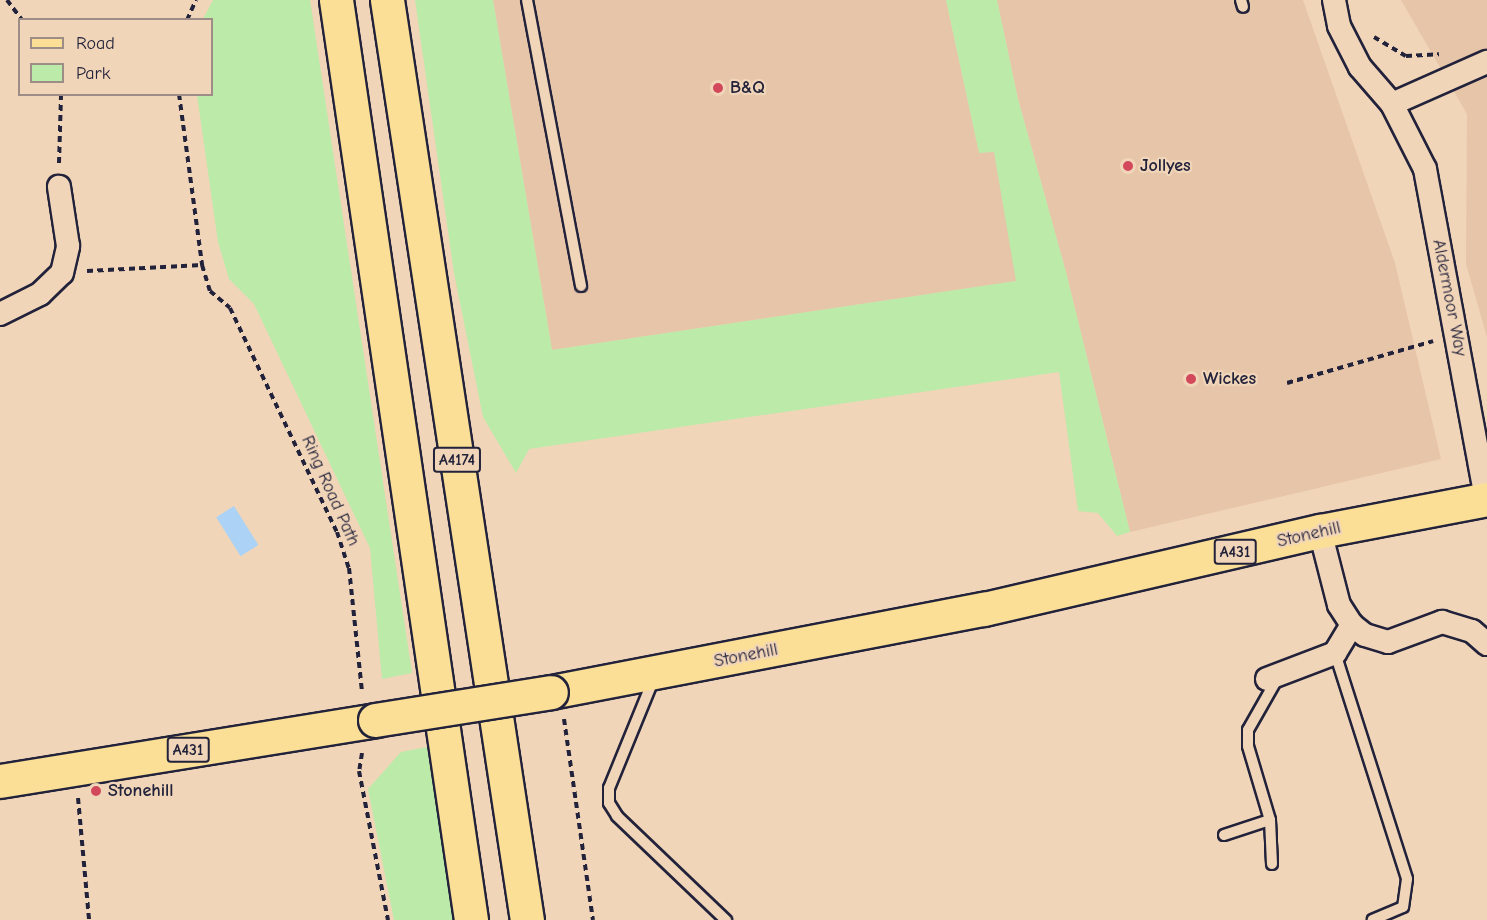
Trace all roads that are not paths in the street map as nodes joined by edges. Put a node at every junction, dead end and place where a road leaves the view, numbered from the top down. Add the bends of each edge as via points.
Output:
1 (336, 0) edge
2 (387, 0) edge
3 (527, 0) edge
4 (1334, 0) edge
5 (1487, 62) edge
6 (1392, 104) junction
7 (59, 187) road end
8 (581, 286) dead end
9 (0, 314) edge
10 (1487, 499) edge
11 (1320, 531) junction
12 (1352, 625) junction
13 (1487, 644) edge
14 (1335, 653) junction
15 (656, 674) junction
16 (1274, 677) joint
17 (0, 781) edge
18 (1270, 819) junction
19 (1224, 835) dead end
20 (1272, 864) dead end
21 (471, 920) edge
22 (526, 920) edge
23 (726, 920) edge
24 (1373, 920) edge

1 - 21 main road, A4174
2 - 22 main road, A4174
3 - 8 lane
4 - 6 street, Aldermoor Way via 1339,26 1360,67
5 - 6 street
6 - 10 street, Aldermoor Way via 1425,170
7 - 9 street via 68,246 62,273 40,294
10 - 11 main road, Stonehill / A431
11 - 12 street via 1339,605
11 - 15 main road, Stonehill / A431 via 984,609
12 - 13 street via 1365,635 1388,642 1442,622 1472,631
12 - 14 street
14 - 16 street
14 - 24 lane via 1407,879 1403,907
15 - 17 main road, Stonehill / A431, bridge
15 - 23 lane via 609,788 609,803
16 - 18 lane via 1248,730 1248,746
18 - 19 lane
18 - 20 lane

